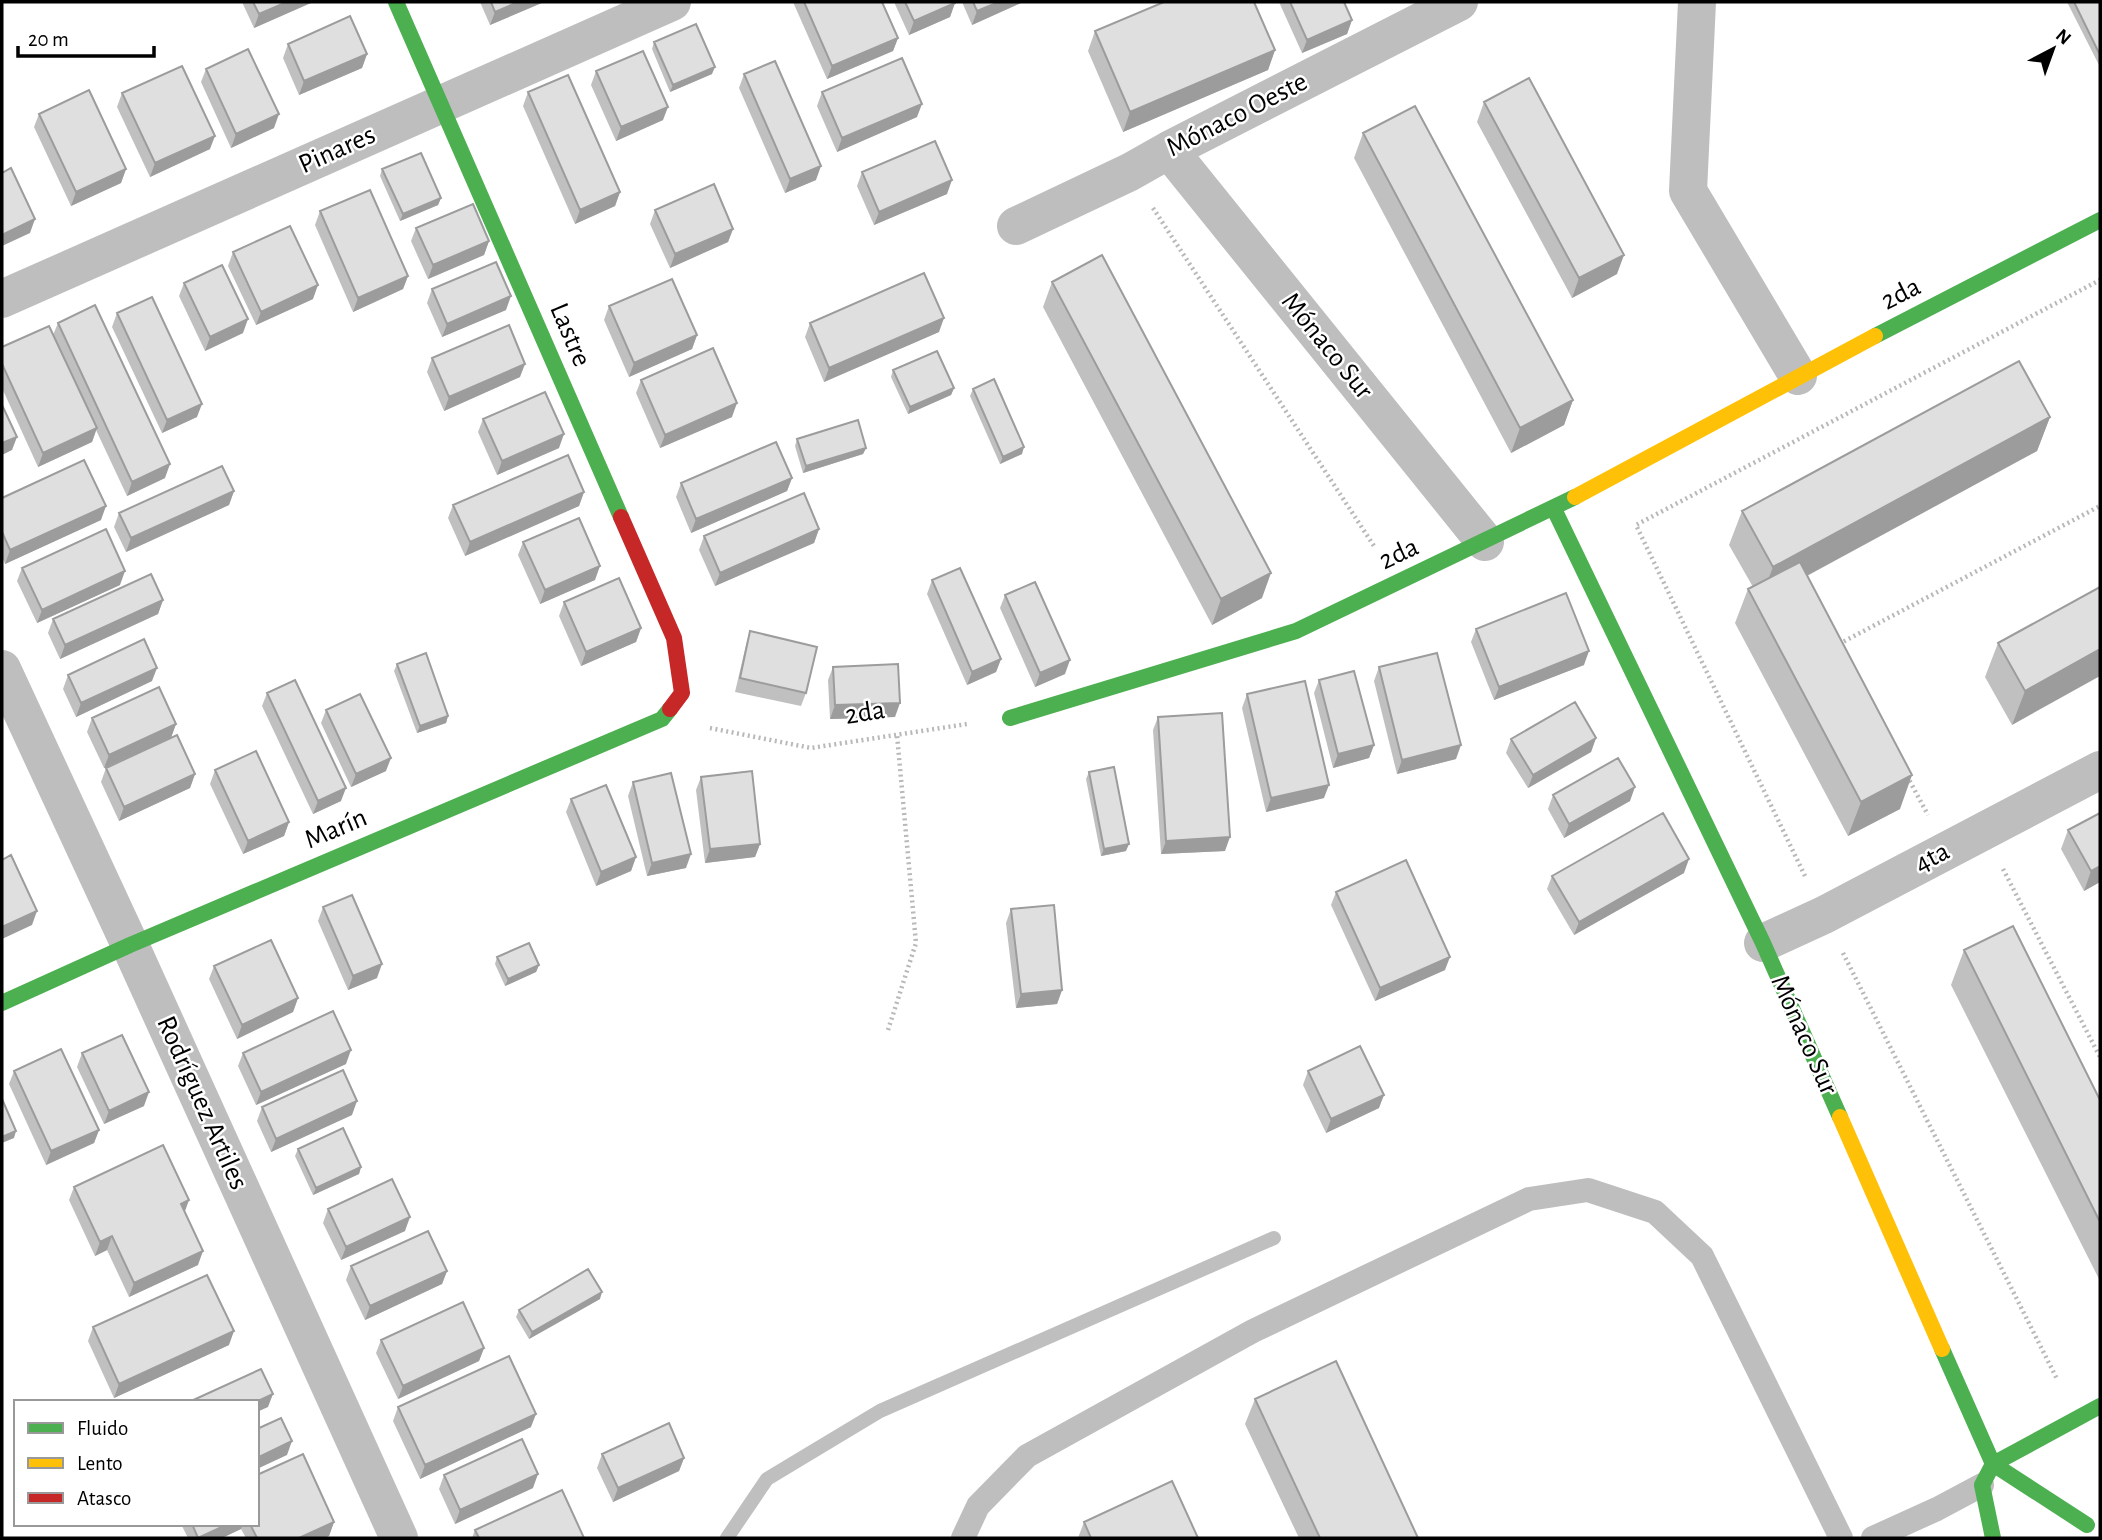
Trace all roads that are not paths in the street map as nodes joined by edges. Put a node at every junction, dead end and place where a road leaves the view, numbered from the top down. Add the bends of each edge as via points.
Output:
1 (397, 2) edge
2 (672, 2) edge
3 (1459, 2) edge
4 (1697, 2) edge
5 (442, 104) junction
6 (1169, 149) junction
7 (2100, 220) edge
8 (1016, 226) dead end
9 (2, 299) edge
10 (1798, 376) junction
11 (1554, 509) junction
12 (1485, 542) junction
13 (2, 669) edge
14 (682, 693) joint
15 (1010, 718) road end
16 (2100, 770) edge
17 (1763, 943) junction
18 (130, 945) junction
19 (2, 1003) edge
20 (2100, 1406) edge
21 (1987, 1474) junction
22 (2090, 1527) edge
23 (399, 1538) edge
24 (962, 1538) edge
25 (1841, 1538) edge
26 (1873, 1538) edge
27 (1993, 1538) edge

1 - 5 street, Lastre
2 - 5 street, Pinares
3 - 6 street, Mónaco Oeste
4 - 10 street via 1688,191
5 - 9 street, Pinares
5 - 14 street, Lastre via 674,638
6 - 8 street, Mónaco Oeste
6 - 12 street, Mónaco Sur
7 - 10 street, 2da
10 - 11 street, 2da
11 - 12 street, 2da
11 - 17 street, Mónaco Sur
12 - 15 street, 2da via 1296,631
13 - 18 street, Rodríguez Artiles
14 - 18 street, Marín via 662,719
16 - 17 street, 4ta
17 - 21 street, Mónaco Sur
18 - 19 street, Marín
18 - 23 street, Rodríguez Artiles
20 - 21 street
21 - 22 street
21 - 26 lane via 1937,1509
21 - 27 street, Mónaco Sur
24 - 25 lane via 978,1506 1027,1456 1253,1331 1529,1199 1588,1190 1655,1212 1702,1256

